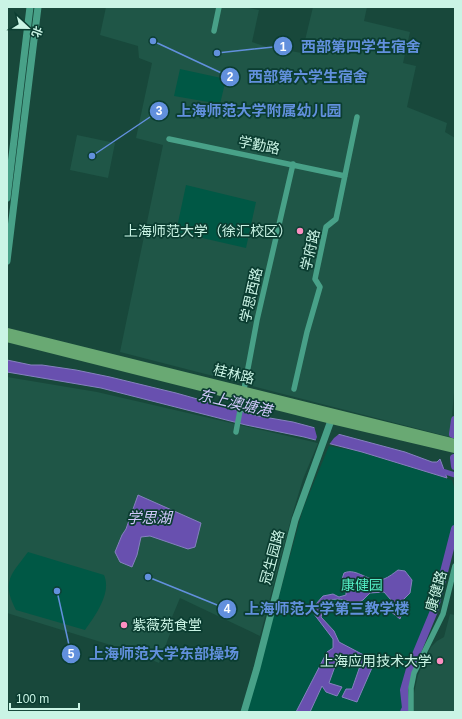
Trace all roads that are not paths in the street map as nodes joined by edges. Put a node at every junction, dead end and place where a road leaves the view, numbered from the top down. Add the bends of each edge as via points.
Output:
1 (30, 7) edge
2 (38, 7) edge
3 (219, 7) edge
4 (214, 31) dead end
5 (357, 117) dead end
6 (169, 139) dead end
7 (293, 164) junction
8 (345, 176) junction
9 (7, 198) edge
10 (7, 261) edge
11 (7, 332) edge
12 (7, 338) edge
13 (294, 389) dead end
14 (244, 394) junction
15 (333, 416) junction
16 (237, 429) dead end
17 (455, 443) edge
18 (455, 449) edge
19 (455, 566) edge
20 (244, 712) edge
21 (411, 712) edge

1 - 9 street
2 - 10 street
3 - 4 street
5 - 8 street, 学府路
6 - 7 street, 学勤路
7 - 8 street, 学勤路
7 - 14 street, 学思西路 via 257,320
8 - 13 street, 学府路 via 336,219 326,227 315,278 320,287
11 - 14 main road, 桂林路
12 - 14 main road, 桂林路
14 - 15 main road, 桂林路
14 - 16 street, 学思西路
15 - 17 main road, 桂林路
15 - 18 main road, 桂林路
15 - 20 street, 冠生园路 via 295,520
19 - 21 street, 康健路 via 443,614 414,673

